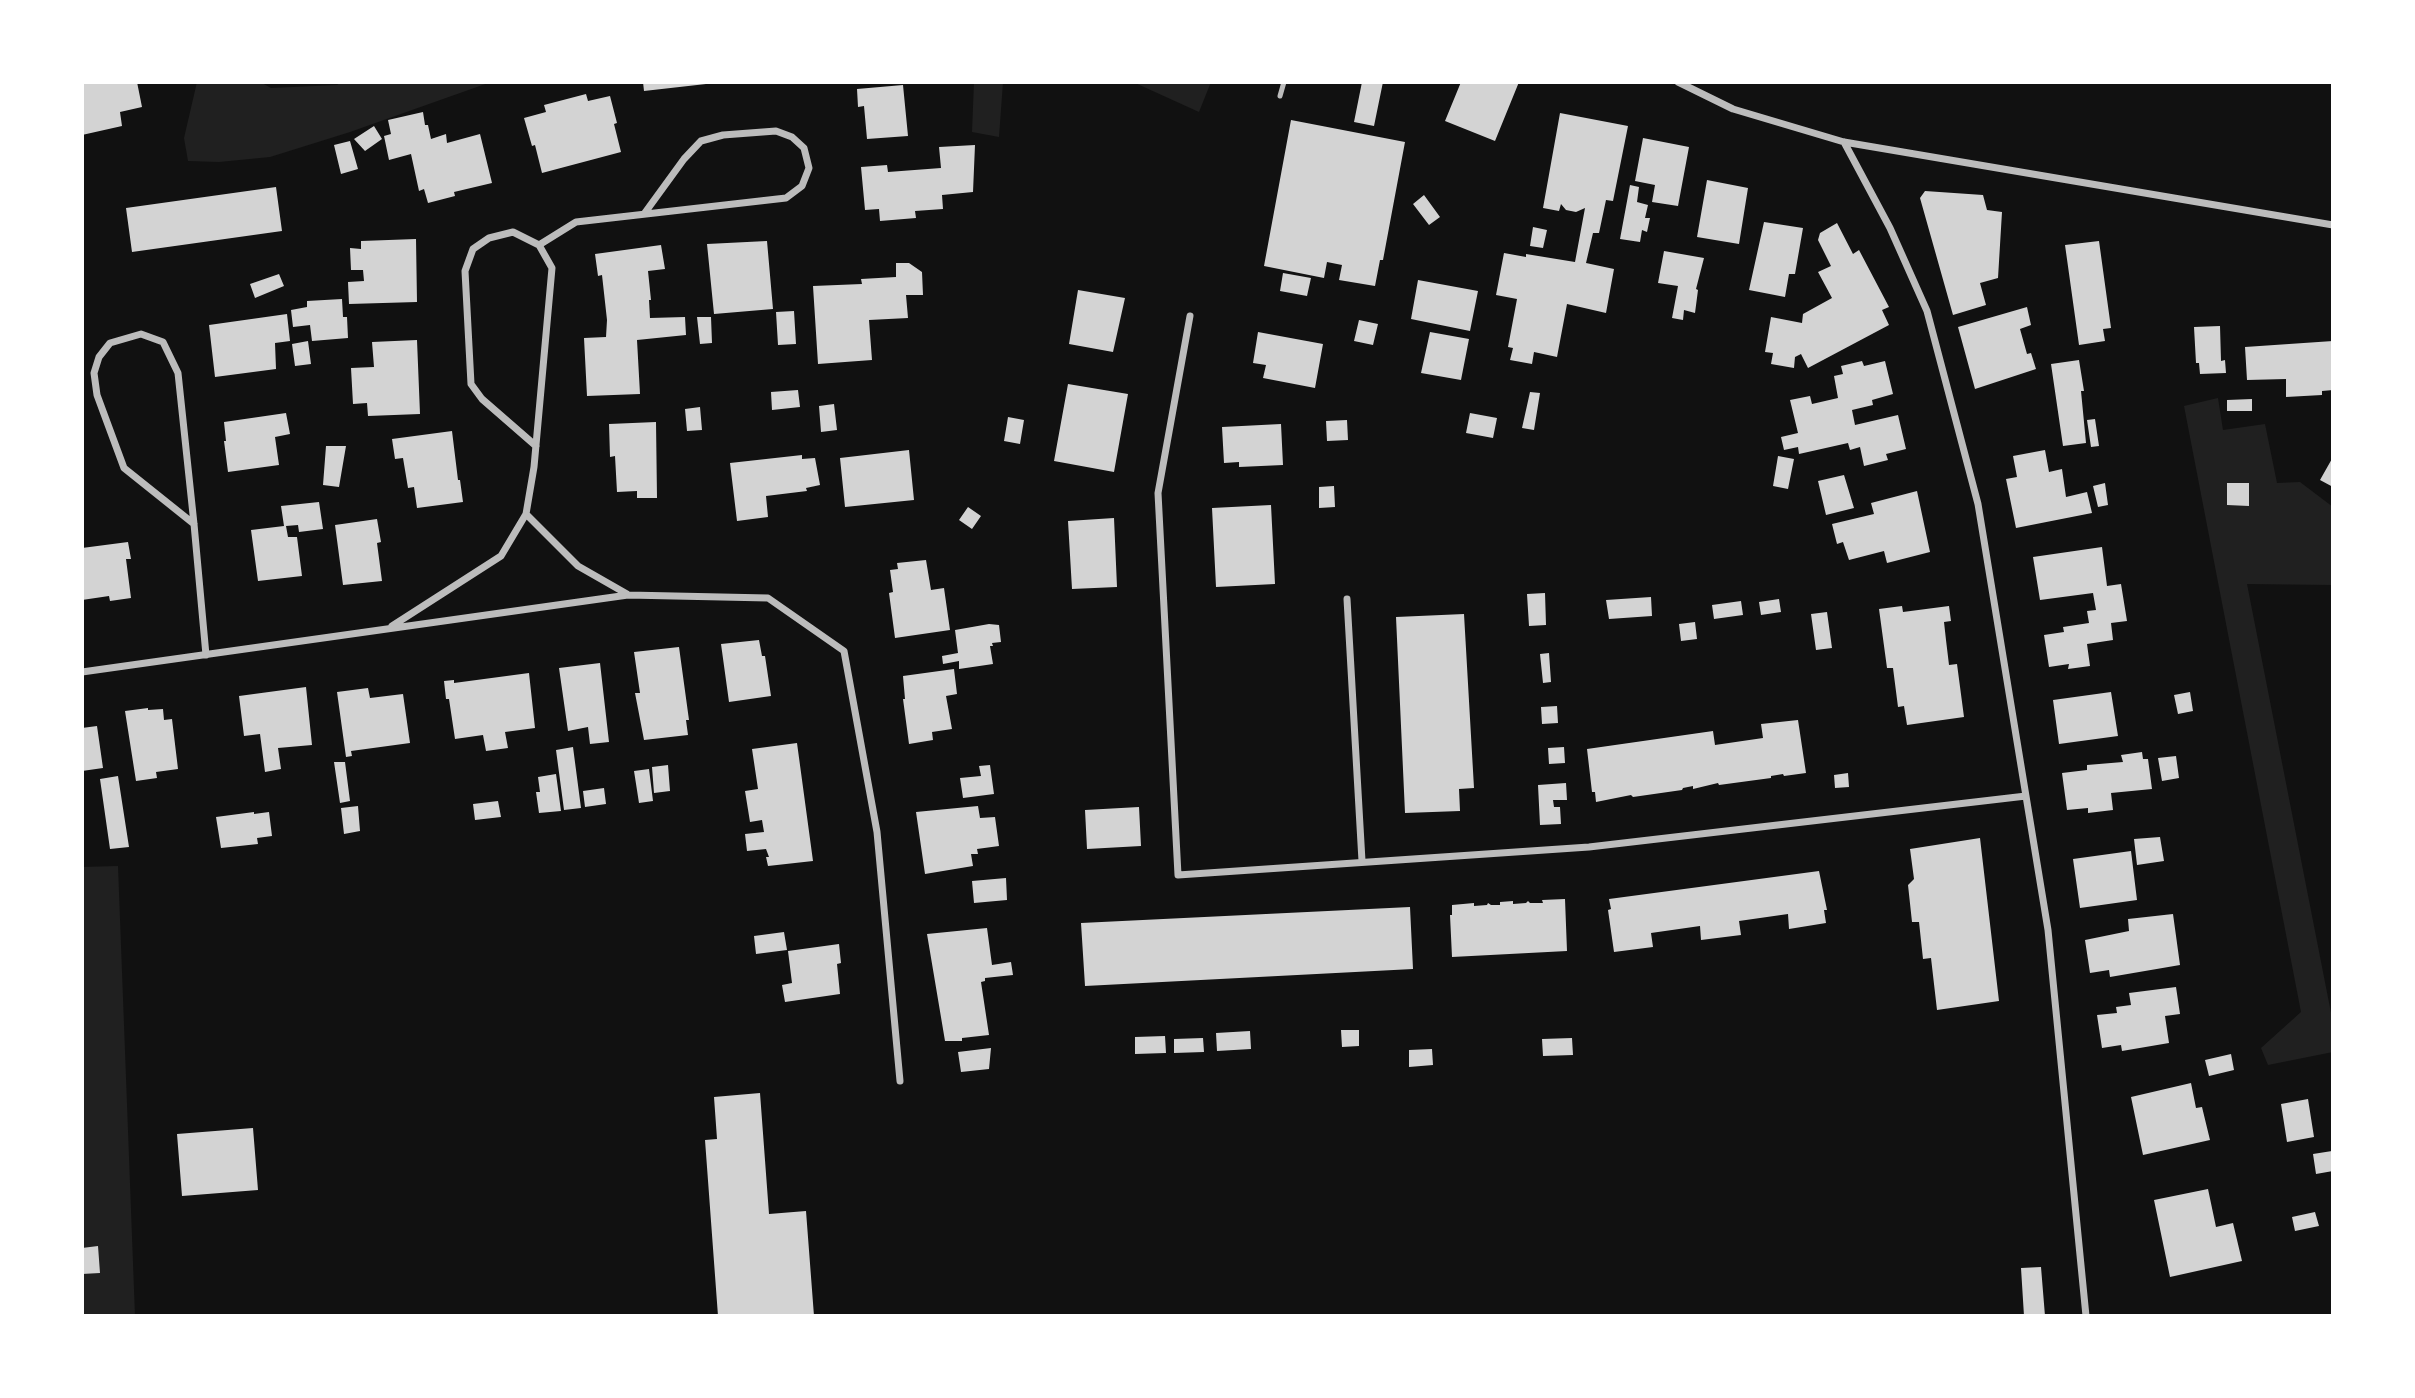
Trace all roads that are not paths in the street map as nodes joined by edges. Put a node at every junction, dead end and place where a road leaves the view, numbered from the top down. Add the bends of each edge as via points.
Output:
1 (1284, 82) edge
2 (1678, 82) edge
3 (1280, 96) dead end
4 (1844, 142) junction
5 (644, 214) junction
6 (2333, 225) edge
7 (539, 245) junction
8 (1190, 316) dead end
9 (536, 446) junction
10 (526, 514) junction
11 (194, 524) junction
12 (628, 595) junction
13 (1347, 600) dead end
14 (389, 629) junction
15 (206, 655) junction
16 (82, 672) edge
17 (2026, 796) junction
18 (1362, 861) junction
19 (900, 1081) dead end
20 (2086, 1316) edge

1 - 3 lane
2 - 4 street via 1733,109
4 - 6 street
4 - 17 street via 1927,311 1978,504
5 - 5 street via 786,198 802,186 809,167 804,148 776,131 701,141
5 - 7 street via 576,222
7 - 9 street via 552,268
7 - 9 street via 513,232 489,238 473,250 465,271 471,384 482,400
8 - 18 street via 1158,493 1178,875
9 - 10 street
10 - 12 street via 578,566
10 - 14 street via 501,556
11 - 11 street via 178,373 163,342 141,334 110,343 94,373 97,396 124,468
11 - 15 street
12 - 14 street
12 - 19 street via 768,598 844,651 877,832
13 - 18 street
14 - 15 street
15 - 16 street
17 - 18 street via 1589,847
17 - 20 street via 2048,930

